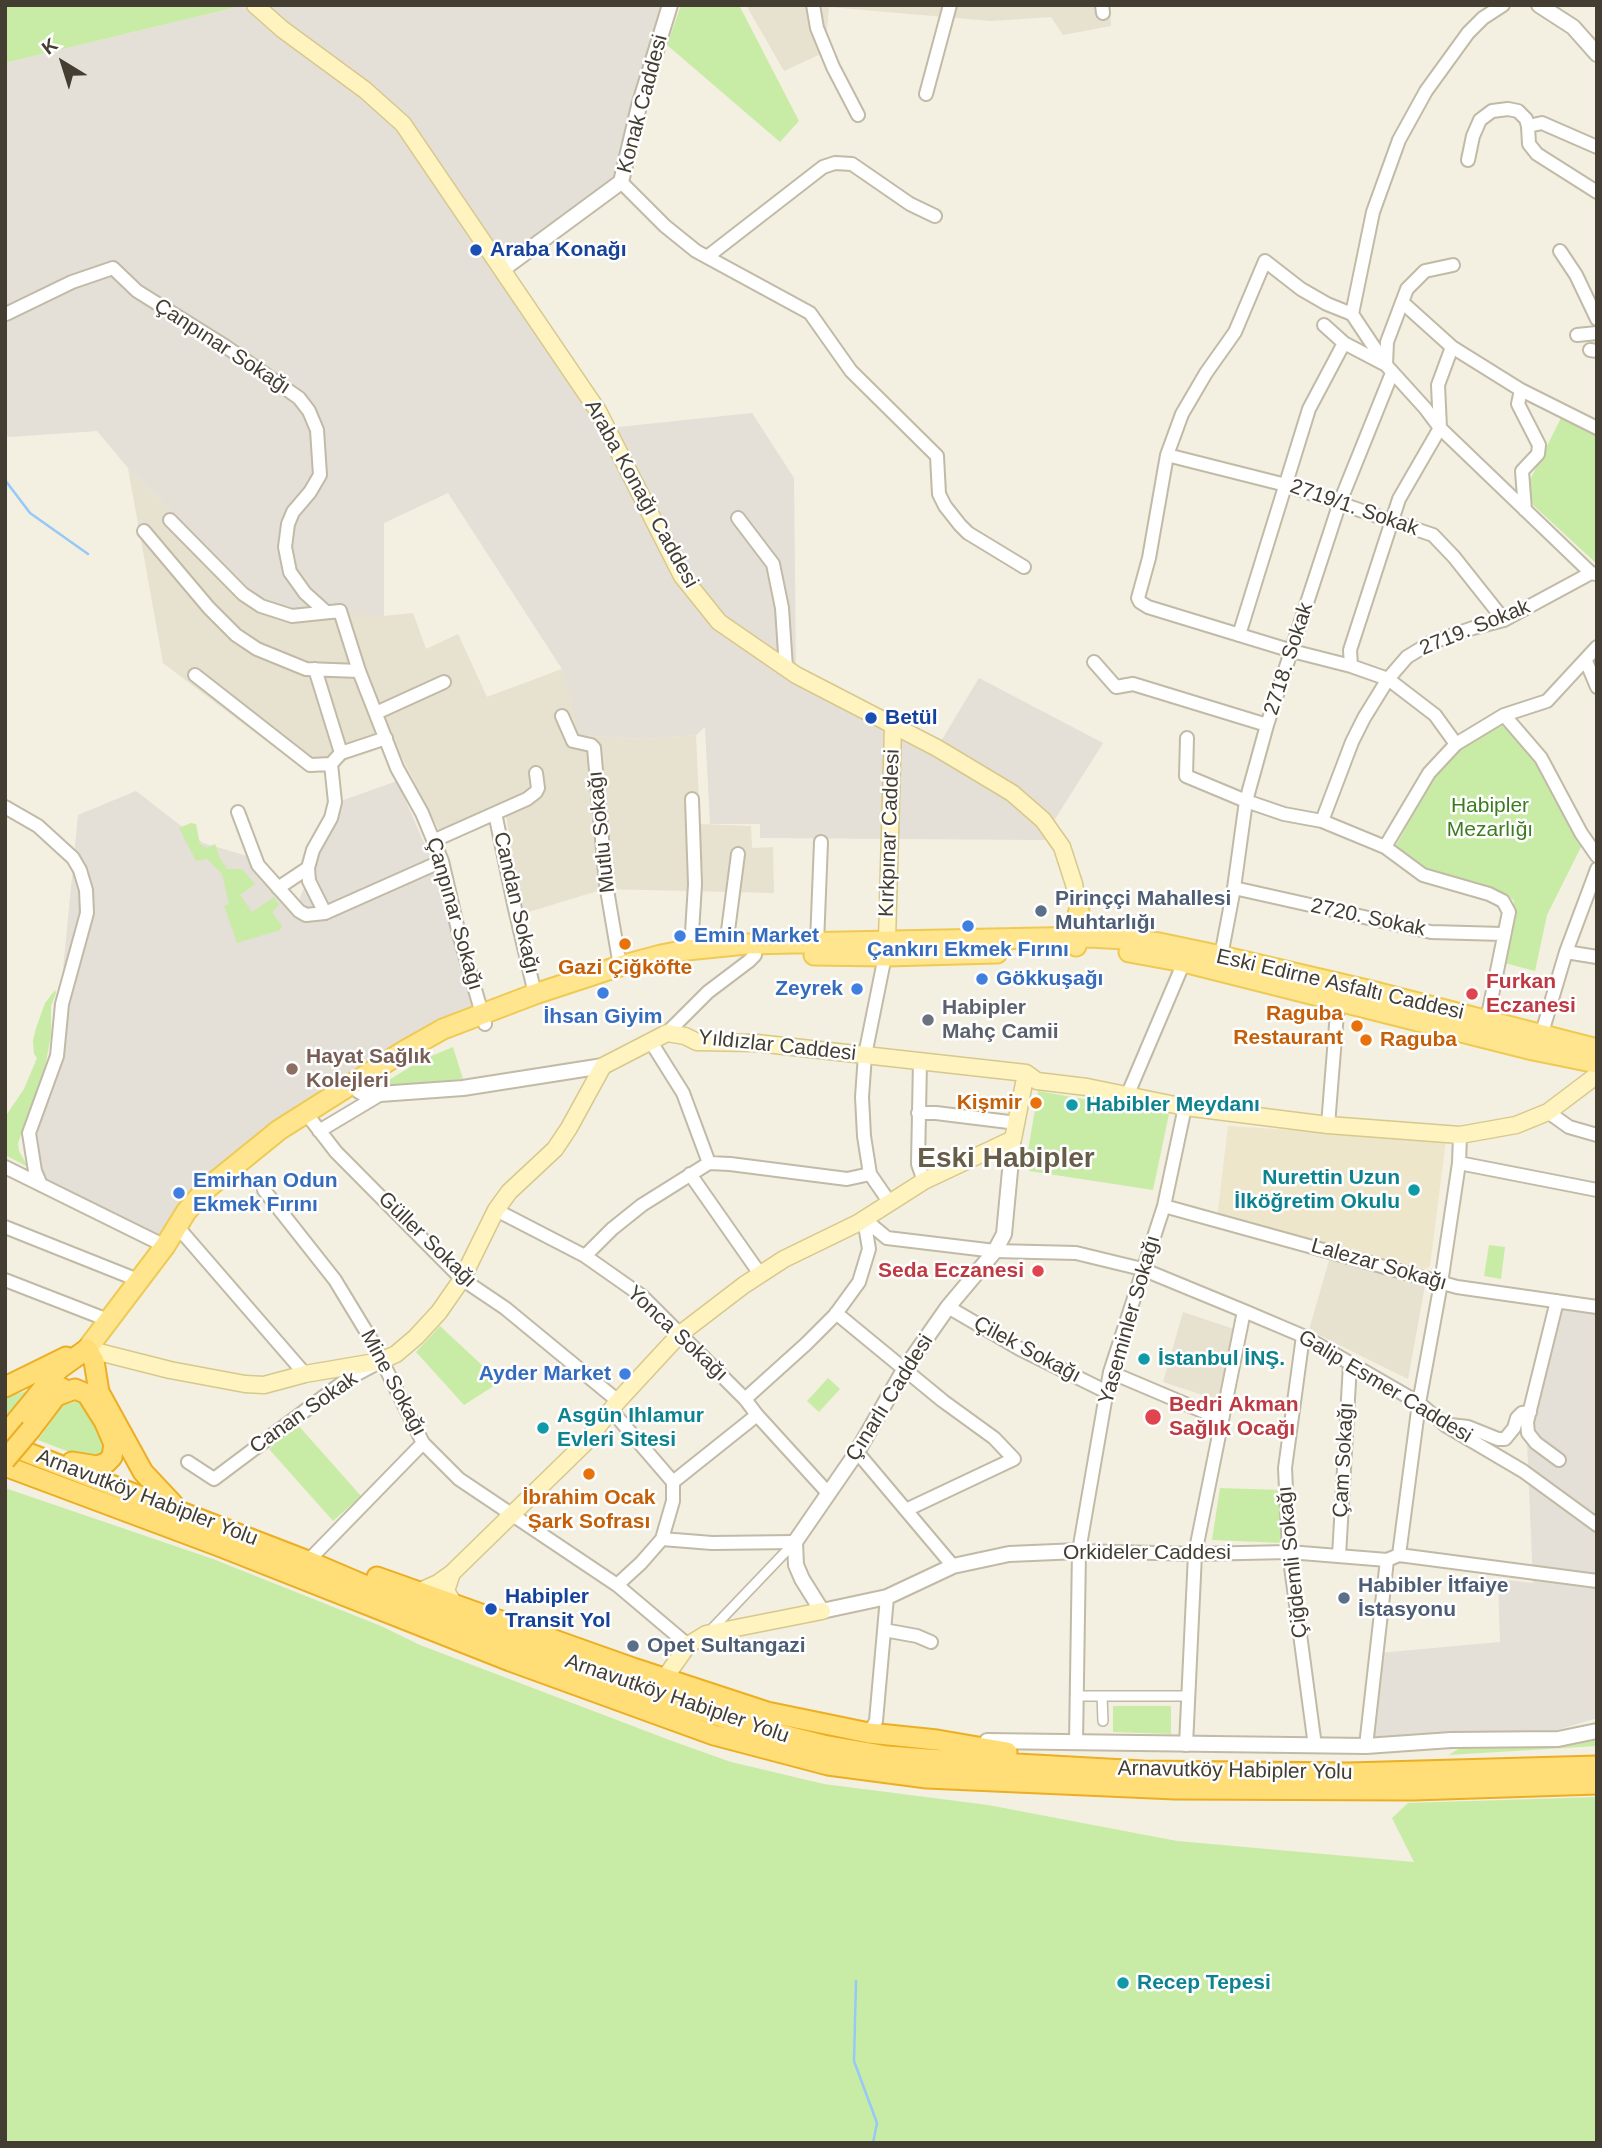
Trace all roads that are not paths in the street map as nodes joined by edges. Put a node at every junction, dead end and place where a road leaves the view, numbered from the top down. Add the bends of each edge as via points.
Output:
1 (255, 5) edge
2 (670, 5) edge
3 (813, 5) edge
4 (950, 5) edge
5 (1503, 5) edge
6 (1539, 5) edge
7 (1597, 54) edge
8 (926, 94) dead end
9 (858, 116) dead end
10 (1528, 127) junction
11 (1597, 146) edge
12 (1468, 160) dead end
13 (621, 182) junction
14 (1597, 192) edge
15 (935, 216) dead end
16 (1560, 251) dead end
17 (707, 257) junction
18 (1453, 265) dead end
19 (503, 269) junction
20 (1592, 297) edge
21 (1402, 302) junction
22 (6, 314) edge
23 (1352, 314) junction
24 (1597, 319) edge
25 (1324, 325) dead end
26 (1597, 333) edge
27 (1577, 335) dead end
28 (1344, 342) junction
29 (1452, 347) junction
30 (1389, 369) junction
31 (1521, 390) junction
32 (1440, 428) junction
33 (1597, 428) edge
34 (1167, 455) junction
35 (1286, 485) junction
36 (1340, 502) junction
37 (1525, 510) junction
38 (738, 517) dead end
39 (170, 520) dead end
40 (1391, 520) junction
41 (144, 531) dead end
42 (1024, 567) dead end
43 (1594, 574) edge
44 (326, 612) junction
45 (1504, 621) junction
46 (1239, 635) junction
47 (1597, 647) edge
48 (1292, 651) junction
49 (1586, 661) junction
50 (1094, 662) dead end
51 (1351, 666) junction
52 (786, 668) junction
53 (315, 669) junction
54 (359, 671) junction
55 (195, 675) dead end
56 (1388, 679) junction
57 (444, 682) dead end
58 (1597, 687) edge
59 (376, 713) junction
60 (1504, 715) junction
61 (562, 716) dead end
62 (1267, 725) junction
63 (893, 726) junction
64 (386, 738) junction
65 (1187, 738) dead end
66 (1456, 744) junction
67 (341, 753) junction
68 (331, 764) junction
69 (536, 773) dead end
70 (692, 799) dead end
71 (1246, 802) junction
72 (5, 807) edge
73 (239, 812) dead end
74 (495, 813) junction
75 (1322, 821) junction
76 (435, 841) junction
77 (821, 842) dead end
78 (1385, 847) junction
79 (738, 854) dead end
80 (1597, 856) edge
81 (442, 861) junction
82 (308, 869) junction
83 (1597, 869) edge
84 (278, 888) junction
85 (1234, 888) junction
86 (1079, 911) joint
87 (325, 913) junction
88 (1503, 934) junction
89 (817, 943) junction
90 (1080, 943) junction
91 (726, 946) junction
92 (886, 948) junction
93 (691, 949) junction
94 (755, 950) junction
95 (1566, 952) junction
96 (1221, 956) junction
97 (1597, 957) edge
98 (1184, 961) junction
99 (620, 966) junction
100 (536, 994) junction
101 (1338, 1000) junction
102 (484, 1019) junction
103 (1487, 1020) junction
104 (667, 1033) junction
105 (1541, 1036) junction
106 (651, 1042) junction
107 (1597, 1049) edge
108 (865, 1055) junction
109 (920, 1061) junction
110 (1597, 1063) edge
111 (604, 1066) junction
112 (1026, 1073) junction
113 (1597, 1075) edge
114 (356, 1087) junction
115 (381, 1094) junction
116 (1127, 1097) junction
117 (1185, 1107) junction
118 (918, 1112) junction
119 (1548, 1112) junction
120 (312, 1121) junction
121 (1328, 1125) junction
122 (1015, 1131) junction
123 (1460, 1135) junction
124 (1597, 1135) edge
125 (709, 1163) junction
126 (1459, 1163) junction
127 (5, 1167) edge
128 (690, 1174) junction
129 (870, 1174) junction
130 (924, 1181) junction
131 (41, 1185) junction
132 (264, 1190) dead end
133 (1597, 1190) edge
134 (890, 1203) junction
135 (1164, 1206) junction
136 (496, 1210) junction
137 (864, 1219) junction
138 (5, 1227) edge
139 (182, 1232) junction
140 (165, 1245) junction
141 (995, 1251) junction
142 (585, 1256) junction
143 (1142, 1269) junction
144 (760, 1274) junction
145 (462, 1279) junction
146 (5, 1280) edge
147 (138, 1280) junction
148 (1441, 1283) junction
149 (1557, 1301) junction
150 (948, 1307) junction
151 (1597, 1307) edge
152 (1244, 1311) junction
153 (836, 1313) junction
154 (107, 1320) junction
155 (680, 1334) junction
156 (1303, 1336) junction
157 (87, 1349) junction
158 (381, 1361) junction
159 (1350, 1364) junction
160 (904, 1370) junction
161 (1110, 1372) junction
162 (305, 1374) junction
163 (5, 1387) edge
164 (1107, 1392) junction
165 (56, 1396) junction
166 (745, 1399) junction
167 (1419, 1403) junction
168 (615, 1406) junction
169 (1530, 1412) junction
170 (757, 1415) junction
171 (1221, 1419) junction
172 (1445, 1425) junction
173 (17, 1429) edge
174 (423, 1443) junction
175 (5, 1444) edge
176 (27, 1451) junction
177 (857, 1452) junction
178 (1559, 1460) dead end
179 (5, 1461) edge
180 (188, 1462) dead end
181 (5, 1466) edge
182 (673, 1482) junction
183 (828, 1493) junction
184 (906, 1510) junction
185 (513, 1513) junction
186 (187, 1514) junction
187 (1597, 1525) edge
188 (662, 1539) junction
189 (795, 1542) junction
190 (1079, 1552) junction
191 (1289, 1552) junction
192 (1195, 1554) junction
193 (1339, 1556) junction
194 (1393, 1558) junction
195 (308, 1561) junction
196 (953, 1566) junction
197 (452, 1573) junction
198 (1597, 1581) edge
199 (617, 1586) junction
200 (418, 1592) junction
201 (887, 1597) junction
202 (822, 1611) junction
203 (456, 1613) junction
204 (884, 1630) junction
205 (706, 1634) junction
206 (931, 1642) dead end
207 (688, 1644) junction
208 (664, 1679) junction
209 (1077, 1696) junction
210 (1102, 1696) junction
211 (1188, 1696) junction
212 (1103, 1721) dead end
213 (1597, 1731) edge
214 (869, 1733) junction
215 (937, 1740) junction
216 (1076, 1743) junction
217 (1186, 1745) junction
218 (1315, 1746) junction
219 (1366, 1746) junction
220 (1597, 1766) edge
221 (1143, 1771) junction
222 (1597, 1784) edge

1 - 19 main road, Araba Konağı Caddesi via 403,124
2 - 13 street, Konak Caddesi
3 - 9 street via 833,68
4 - 8 street
5 - 23 street via 1468,33 1426,91 1395,148 1373,212
6 - 7 street via 1573,27
10 - 11 street via 1542,123
10 - 12 street via 1518,111 1492,111 1480,120
10 - 14 street via 1529,144 1537,154
13 - 17 street via 665,226
13 - 19 street, Konak Caddesi
15 - 17 street via 852,164 835,163 823,167
16 - 20 street
17 - 42 street via 810,313 851,371 937,456 939,494 960,525
18 - 21 street, 2718. Sokak via 1425,271 1407,289
19 - 52 main road, Araba Konağı Caddesi via 598,411 682,576 719,622
20 - 24 street via 1592,313
21 - 29 street
21 - 30 street, 2718. Sokak via 1387,342
22 - 44 street, Çanpınar Sokağı via 113,268 137,291 299,398 317,430 320,475 293,512 285,547 290,572
23 - 30 street
23 - 34 street via 1301,289 1265,261 1235,332 1182,414
25 - 28 street
26 - 27 street
28 - 30 street
28 - 35 street via 1309,409
29 - 31 street
29 - 32 street via 1438,385
30 - 32 street
30 - 36 street, 2718. Sokak
31 - 33 street
31 - 37 street via 1518,404 1539,445 1538,454 1522,471
32 - 37 street
32 - 40 street
34 - 35 street, 2719/1. Sokak
34 - 46 street via 1138,598 1148,607
35 - 36 street, 2719/1. Sokak
35 - 46 street
36 - 40 street, 2719/1. Sokak
36 - 48 street, 2718. Sokak
37 - 43 street
38 - 52 street via 773,564
39 - 44 street via 243,594 261,606 292,616
40 - 45 street, 2719/1. Sokak via 1433,535
40 - 51 street via 1350,650
41 - 53 street via 236,635 286,663
43 - 45 street, 2719. Sokak
44 - 54 street, Çanpınar Sokağı via 340,611
45 - 56 street, 2719. Sokak via 1430,643 1407,657
46 - 48 street
47 - 49 street
48 - 51 street
48 - 62 street, 2718. Sokak
49 - 58 street
49 - 60 street via 1547,701
50 - 62 street via 1116,687 1133,684
51 - 56 street
52 - 63 main road, Araba Konağı Caddesi
53 - 54 street
53 - 67 street
54 - 59 street, Çanpınar Sokağı
55 - 68 street via 310,765
56 - 66 street via 1435,715
56 - 75 street, 2719. Sokak via 1352,742
57 - 59 street
59 - 64 street, Çanpınar Sokağı
60 - 66 street
60 - 80 street via 1541,758
61 - 99 street, Mutlu Sokağı via 573,741 594,748 606,884
62 - 71 street, 2718. Sokak
63 - 86 main road, Araba Konağı Caddesi via 996,781 1043,820 1062,848
63 - 92 main road, Kırkpınar Caddesi
64 - 67 street
64 - 76 street, Çanpınar Sokağı
65 - 71 street via 1186,776
66 - 78 street via 1429,773
67 - 68 street
68 - 82 street via 335,802
69 - 74 street, Candan Sokağı via 536,792
70 - 93 street via 695,884
71 - 75 street
71 - 85 street, 2718. Sokak
72 - 131 street via 37,826 73,858 86,890 86,914 62,1004 57,1056 29,1133
73 - 84 street via 255,858
74 - 76 street, Candan Sokağı
74 - 100 street, Candan Sokağı
75 - 78 street
76 - 81 street, Çanpınar Sokağı
77 - 89 street
78 - 88 street via 1423,875 1503,901 1509,912
79 - 91 street
81 - 87 street
81 - 102 street, Çanpınar Sokağı
82 - 84 street
82 - 87 street
83 - 95 street
84 - 87 street via 306,915
85 - 88 street, 2720. Sokak via 1431,932
85 - 96 street, 2718. Sokak
86 - 90 main road via 1087,923
88 - 103 street
89 - 92 main road, Eski Edirne Asfaltı Caddesi
89 - 94 main road, Eski Edirne Asfaltı Caddesi
90 - 92 main road, Eski Edirne Asfaltı Caddesi
90 - 92 main road, Eski Edirne Asfaltı Caddesi via 1034,951
90 - 96 main road, Eski Edirne Asfaltı Caddesi via 1158,943
90 - 98 main road, Eski Edirne Asfaltı Caddesi
91 - 93 main road, Eski Edirne Asfaltı Caddesi
91 - 94 main road, Eski Edirne Asfaltı Caddesi
92 - 94 main road, Eski Edirne Asfaltı Caddesi
92 - 108 street
93 - 99 main road, Eski Edirne Asfaltı Caddesi
94 - 102 main road, Eski Edirne Asfaltı Caddesi via 652,969
94 - 104 street
95 - 97 street
95 - 105 street
96 - 103 main road, Eski Edirne Asfaltı Caddesi
98 - 101 main road, Eski Edirne Asfaltı Caddesi
98 - 116 street
99 - 100 main road, Eski Edirne Asfaltı Caddesi
100 - 102 main road, Eski Edirne Asfaltı Caddesi
101 - 110 main road, Eski Edirne Asfaltı Caddesi
101 - 121 street
102 - 114 main road, Eski Edirne Asfaltı Caddesi
103 - 105 main road, Eski Edirne Asfaltı Caddesi
104 - 106 main road, Yıldızlar Caddesi
104 - 108 main road, Yıldızlar Caddesi via 697,1042 757,1043
105 - 107 main road, Eski Edirne Asfaltı Caddesi
106 - 111 main road, Yıldızlar Caddesi
106 - 125 street via 683,1093
108 - 109 main road, Yıldızlar Caddesi
108 - 129 street via 862,1110
109 - 112 main road, Yıldızlar Caddesi
109 - 118 street
111 - 115 street, Yıldızlar Caddesi via 467,1088
111 - 136 main road via 555,1149
112 - 116 main road, Yıldızlar Caddesi via 1037,1081
112 - 122 main road, Çınarlı Caddesi
113 - 119 main road, Yıldızlar Caddesi
114 - 115 street, Yıldızlar Caddesi via 366,1095
114 - 120 main road, Eski Edirne Asfaltı Caddesi
115 - 120 street
116 - 117 main road, Yıldızlar Caddesi
117 - 121 main road, Yıldızlar Caddesi
117 - 135 street, Yaseminler Sokağı
118 - 122 street
118 - 130 street via 918,1164
119 - 123 main road, Yıldızlar Caddesi via 1516,1125
119 - 124 street via 1569,1127
120 - 139 main road, Eski Edirne Asfaltı Caddesi via 221,1188
120 - 140 main road, Eski Edirne Asfaltı Caddesi via 266,1139 205,1190
120 - 145 street, Güller Sokağı
121 - 123 main road, Yıldızlar Caddesi
122 - 130 main road
122 - 141 street, Çınarlı Caddesi via 1004,1234
123 - 126 street
125 - 128 street
125 - 129 street via 847,1179
126 - 133 street
126 - 148 street
127 - 131 street
128 - 142 street via 642,1205
128 - 144 street
129 - 134 street
130 - 134 main road
131 - 140 street
132 - 158 street, Mine Sokağı via 335,1280
134 - 137 main road
135 - 143 street, Yaseminler Sokağı
135 - 148 street, Lalezar Sokağı
136 - 142 street, Yonca Sokağı
136 - 145 main road
137 - 141 street, Galip Esmer Caddesi via 887,1238
137 - 144 main road
137 - 153 street via 869,1250 863,1271
138 - 147 street
139 - 140 main road, Eski Edirne Asfaltı Caddesi
139 - 162 street
140 - 147 main road, Eski Edirne Asfaltı Caddesi
141 - 143 street, Galip Esmer Caddesi via 1076,1253
141 - 150 street, Çınarlı Caddesi
142 - 155 street, Yonca Sokağı via 642,1296
143 - 152 street, Galip Esmer Caddesi
143 - 161 street, Yaseminler Sokağı
144 - 155 main road
145 - 158 main road via 416,1337
145 - 168 street, Güller Sokağı via 505,1308
146 - 154 street
147 - 154 main road, Eski Edirne Asfaltı Caddesi
148 - 149 street, Lalezar Sokağı
148 - 167 street
149 - 151 street, Lalezar Sokağı
149 - 169 street
150 - 160 street, Çınarlı Caddesi
150 - 164 street, Çilek Sokağı
152 - 156 street, Galip Esmer Caddesi
152 - 171 street
153 - 160 street
153 - 166 street
154 - 157 main road, Eski Edirne Asfaltı Caddesi
155 - 166 street, Yonca Sokağı
155 - 168 main road
156 - 159 street, Galip Esmer Caddesi
156 - 191 street, Çiğdemli Sokağı via 1284,1468
157 - 162 main road via 246,1384 264,1385
157 - 163 highway
157 - 165 highway
157 - 173 highway via 59,1368
157 - 186 highway via 99,1392 143,1472 164,1497
158 - 162 main road
158 - 174 street, Mine Sokağı
158 - 180 street, Canan Sokak via 346,1380 214,1479
159 - 167 street, Galip Esmer Caddesi
159 - 193 street, Çam Sokağı
160 - 177 street, Çınarlı Caddesi
160 - 184 street via 994,1438 1014,1459
161 - 164 street, Yaseminler Sokağı
161 - 171 street
164 - 190 street, Yaseminler Sokağı
165 - 173 highway
165 - 176 highway via 75,1389 87,1394 111,1436 112,1457 106,1463 90,1465
166 - 170 street, Yonca Sokağı
167 - 172 street, Galip Esmer Caddesi
167 - 194 street
168 - 182 street, Güller Sokağı
168 - 185 main road via 585,1443
169 - 172 street via 1522,1413 1505,1439 1499,1440 1468,1427
169 - 178 street via 1528,1433
170 - 182 street
170 - 183 street, Yonca Sokağı
171 - 192 street
172 - 187 street, Galip Esmer Caddesi via 1524,1471
173 - 179 highway, bridge
174 - 185 street, Mine Sokağı via 459,1479
174 - 195 street
175 - 176 highway, Arnavutköy Habipler Yolu
176 - 186 highway, Arnavutköy Habipler Yolu
177 - 183 street, Çınarlı Caddesi
177 - 184 street
181 - 222 highway, Arnavutköy Habipler Yolu via 702,1731 828,1765 927,1778 1175,1789 1413,1790
182 - 188 street via 673,1501
183 - 189 street, Çınarlı Caddesi
184 - 196 street
185 - 197 main road
185 - 199 street, Mine Sokağı
186 - 195 highway, Arnavutköy Habipler Yolu
188 - 189 street
188 - 199 street
189 - 202 street via 796,1565
189 - 205 street, Çınarlı Caddesi
190 - 192 street, Orkideler Caddesi
190 - 196 street, Orkideler Caddesi via 1009,1554
190 - 209 street, Yaseminler Sokağı
191 - 192 street, Orkideler Caddesi
191 - 193 street, Orkideler Caddesi
191 - 218 street, Çiğdemli Sokağı
192 - 211 street
193 - 194 street, Orkideler Caddesi
194 - 198 street, Orkideler Caddesi
194 - 219 street
195 - 200 highway via 354,1569
195 - 203 highway, Arnavutköy Habipler Yolu
196 - 201 street, Orkideler Caddesi
197 - 200 main road
197 - 203 main road via 446,1591
199 - 207 street, Mine Sokağı
200 - 203 highway
201 - 202 street, Orkideler Caddesi
201 - 204 street
202 - 205 main road, Orkideler Caddesi
203 - 208 highway
203 - 221 highway, Arnavutköy Habipler Yolu via 714,1716 788,1738 887,1756
204 - 206 street
204 - 214 street via 876,1721
205 - 207 main road, Çınarlı Caddesi
207 - 208 main road, Çınarlı Caddesi
208 - 214 highway via 766,1712
209 - 210 street
209 - 216 street, Yaseminler Sokağı
210 - 211 street
210 - 212 street
211 - 217 street
213 - 219 street via 1558,1739
214 - 215 highway
215 - 216 street
215 - 221 highway
216 - 217 street
217 - 218 street
218 - 219 street
220 - 221 highway, Arnavutköy Habipler Yolu via 1349,1773

